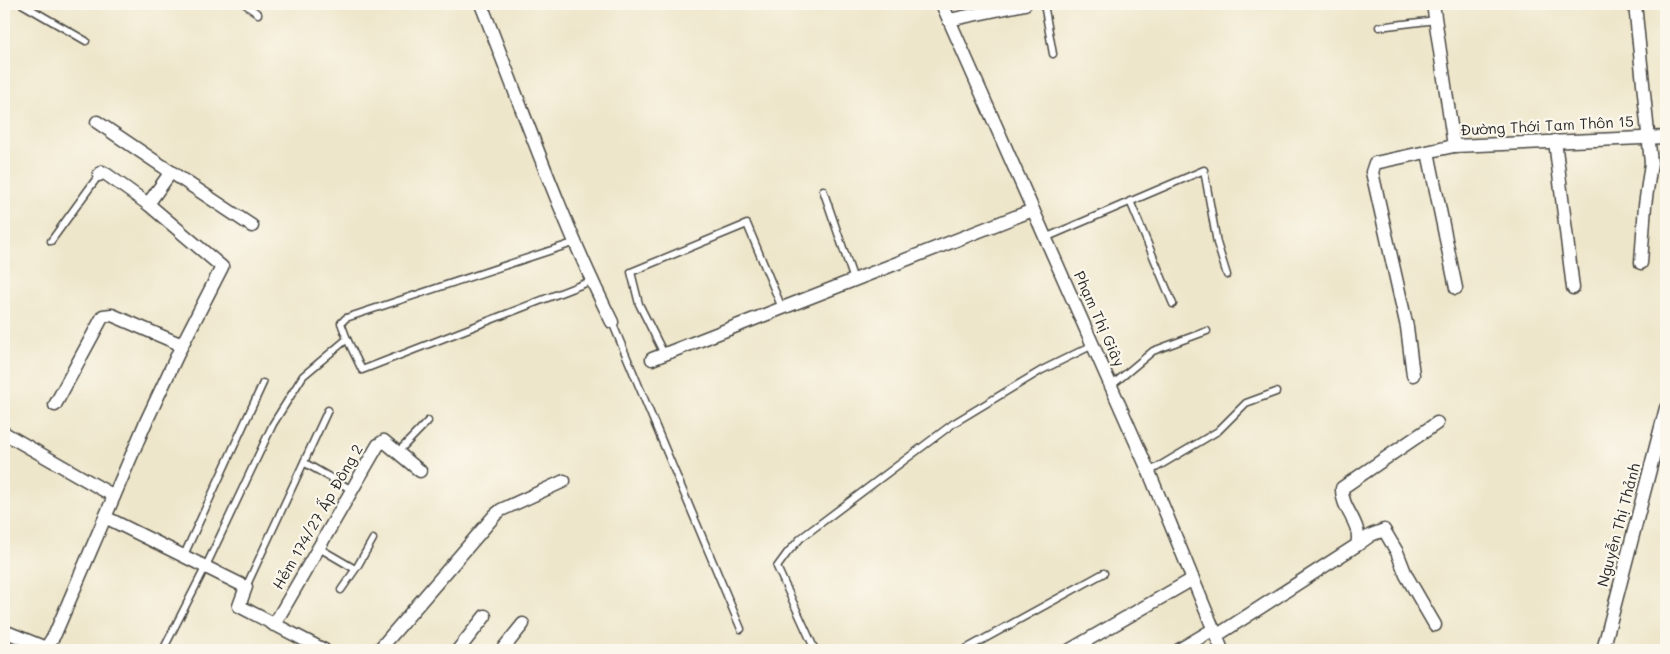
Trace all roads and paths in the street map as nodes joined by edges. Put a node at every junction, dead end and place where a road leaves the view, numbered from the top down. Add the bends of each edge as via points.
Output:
1 (22, 4) edge
2 (245, 4) edge
3 (481, 4) edge
4 (942, 4) edge
5 (1024, 4) edge
6 (1044, 4) edge
7 (1433, 4) edge
8 (1635, 4) edge
9 (258, 14) dead end
10 (949, 20) junction
11 (1436, 20) junction
12 (1379, 27) dead end
13 (86, 41) dead end
14 (1053, 54) dead end
15 (97, 122) dead end
16 (1649, 137) junction
17 (1666, 137) edge
18 (1555, 141) junction
19 (1454, 146) junction
20 (1428, 152) junction
21 (171, 172) junction
22 (99, 175) joint
23 (823, 190) dead end
24 (1130, 201) junction
25 (148, 204) junction
26 (1033, 210) junction
27 (252, 226) dead end
28 (1046, 238) junction
29 (51, 241) dead end
30 (576, 242) junction
31 (1641, 263) dead end
32 (1227, 276) dead end
33 (854, 280) junction
34 (591, 281) junction
35 (1456, 288) dead end
36 (1573, 288) dead end
37 (1173, 304) dead end
38 (782, 308) junction
39 (612, 322) joint
40 (1207, 331) dead end
41 (347, 339) junction
42 (182, 345) junction
43 (1093, 345) junction
44 (658, 357) joint
45 (1413, 375) dead end
46 (263, 383) dead end
47 (1111, 386) junction
48 (1276, 392) dead end
49 (54, 405) dead end
50 (1666, 408) edge
51 (328, 410) dead end
52 (428, 421) dead end
53 (1437, 423) dead end
54 (4, 433) edge
55 (398, 452) junction
56 (305, 463) junction
57 (420, 471) dead end
58 (1149, 472) junction
59 (564, 481) dead end
60 (352, 490) junction
61 (114, 496) junction
62 (105, 517) junction
63 (373, 539) dead end
64 (1357, 545) junction
65 (319, 548) junction
66 (184, 555) junction
67 (206, 566) junction
68 (355, 570) junction
69 (1104, 572) dead end
70 (1193, 579) junction
71 (246, 586) junction
72 (341, 590) dead end
73 (485, 616) dead end
74 (523, 624) dead end
75 (274, 625) junction
76 (1435, 625) dead end
77 (741, 629) dead end
78 (4, 631) edge
79 (1215, 633) junction
80 (47, 650) edge
81 (163, 650) edge
82 (324, 650) edge
83 (379, 650) edge
84 (458, 650) edge
85 (502, 650) edge
86 (815, 650) edge
87 (964, 650) edge
88 (1070, 650) edge
89 (1179, 650) edge
90 (1222, 650) edge
91 (1603, 650) edge

1 - 13 lane
2 - 9 lane
3 - 30 street
4 - 10 street, Phạm Thị Giây
5 - 10 street
6 - 14 lane
7 - 11 street, Đường Thới Tam Thôn 15
8 - 16 street
10 - 26 street, Phạm Thị Giây
11 - 12 lane
11 - 19 street, Đường Thới Tam Thôn 15
15 - 21 street
16 - 17 street, Đường Thới Tam Thôn 15
16 - 18 street, Đường Thới Tam Thôn 15
16 - 31 street via 1651,163
18 - 19 street, Đường Thới Tam Thôn 15
18 - 36 street
19 - 20 street
20 - 35 street
20 - 45 street via 1375,163 1372,172 1407,327
21 - 25 street
21 - 27 street
22 - 25 street via 102,172 106,174
22 - 29 lane
23 - 33 lane
24 - 28 lane
24 - 32 lane via 1204,170 1217,243
24 - 37 lane
25 - 42 street via 222,267
26 - 28 street, Phạm Thị Giây
26 - 33 street
28 - 43 street, Phạm Thị Giây
30 - 34 street
30 - 41 lane via 346,318 340,323
33 - 38 street
34 - 39 street
34 - 41 lane via 362,370
38 - 44 street
38 - 44 lane via 746,224 631,272
39 - 77 lane
40 - 47 lane via 1152,351
41 - 67 lane via 303,376 273,424
42 - 49 street via 112,315 103,316
42 - 61 street
43 - 47 street, Phạm Thị Giây
43 - 86 lane via 1042,370 954,423 801,538 788,552 777,567
46 - 66 lane
47 - 58 street, Phạm Thị Giây
48 - 58 lane via 1246,403 1218,431
50 - 91 street, Nguyễn Thị Thảnh
51 - 56 lane
52 - 55 lane
53 - 64 street via 1342,488 1342,496 1360,535
54 - 61 street
55 - 57 street, Hẻm 174/27 Ấp Đông 2
55 - 60 street, Hẻm 174/27 Ấp Đông 2 via 384,441 378,445
56 - 60 lane
56 - 71 lane
58 - 70 street, Phạm Thị Giây
59 - 83 street via 501,510
60 - 65 street, Hẻm 174/27 Ấp Đông 2
61 - 62 street
62 - 66 street
62 - 80 street
63 - 68 lane
64 - 76 street via 1384,530
64 - 79 street
65 - 68 lane
65 - 75 street, Hẻm 174/27 Ấp Đông 2
66 - 67 street
67 - 71 street
67 - 81 lane
68 - 72 lane
69 - 87 lane
70 - 79 street, Phạm Thị Giây
70 - 88 street
71 - 75 street via 239,606
73 - 84 street
74 - 85 street
75 - 82 street
78 - 80 street
79 - 89 street
79 - 90 street, Phạm Thị Giây

